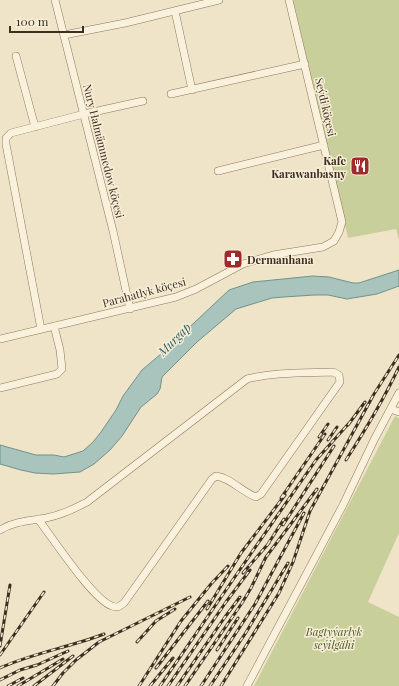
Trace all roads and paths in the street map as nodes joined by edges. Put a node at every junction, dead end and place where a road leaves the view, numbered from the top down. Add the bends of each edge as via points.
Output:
1 (55, 0) edge
2 (219, 0) edge
3 (289, 0) edge
4 (175, 11) junction
5 (64, 35) junction
6 (16, 56) dead end
7 (305, 64) junction
8 (192, 90) junction
9 (171, 94) dead end
10 (143, 101) dead end
11 (84, 114) junction
12 (35, 127) junction
13 (324, 145) junction
14 (218, 172) dead end
15 (334, 241) joint
16 (130, 308) junction
17 (54, 326) junction
18 (41, 329) junction
19 (0, 339) edge
20 (0, 388) edge
21 (399, 393) edge
22 (391, 409) junction
23 (399, 412) edge
24 (38, 519) junction
25 (0, 530) edge
26 (247, 686) edge

1 - 5 street, Nury Halmämmedow köçesi
2 - 4 street
3 - 7 street, Seýdi köçesi
4 - 5 street
4 - 8 street
5 - 11 street, Nury Halmämmedow köçesi
6 - 12 street
7 - 8 street
7 - 13 street, Seýdi köçesi
8 - 9 street
10 - 11 street
11 - 12 street
11 - 16 street, Nury Halmämmedow köçesi
12 - 18 street via 11,133 6,138 6,144
13 - 14 street
13 - 15 street, Seýdi köçesi via 342,222
15 - 16 street, Parahatlyk köçesi via 323,247 273,255 243,264 196,290
16 - 17 street, Parahatlyk köçesi
17 - 18 street, Parahatlyk köçesi
17 - 20 street via 62,369 57,374
18 - 19 street, Parahatlyk köçesi
21 - 22 street
22 - 23 street
22 - 26 street via 343,506
24 - 24 street via 66,513 87,502 247,379 280,374 333,372 339,375 340,382 261,494 256,497 250,495 222,477 216,476 212,479 124,603 118,607 100,598 85,582
24 - 25 street via 25,520

